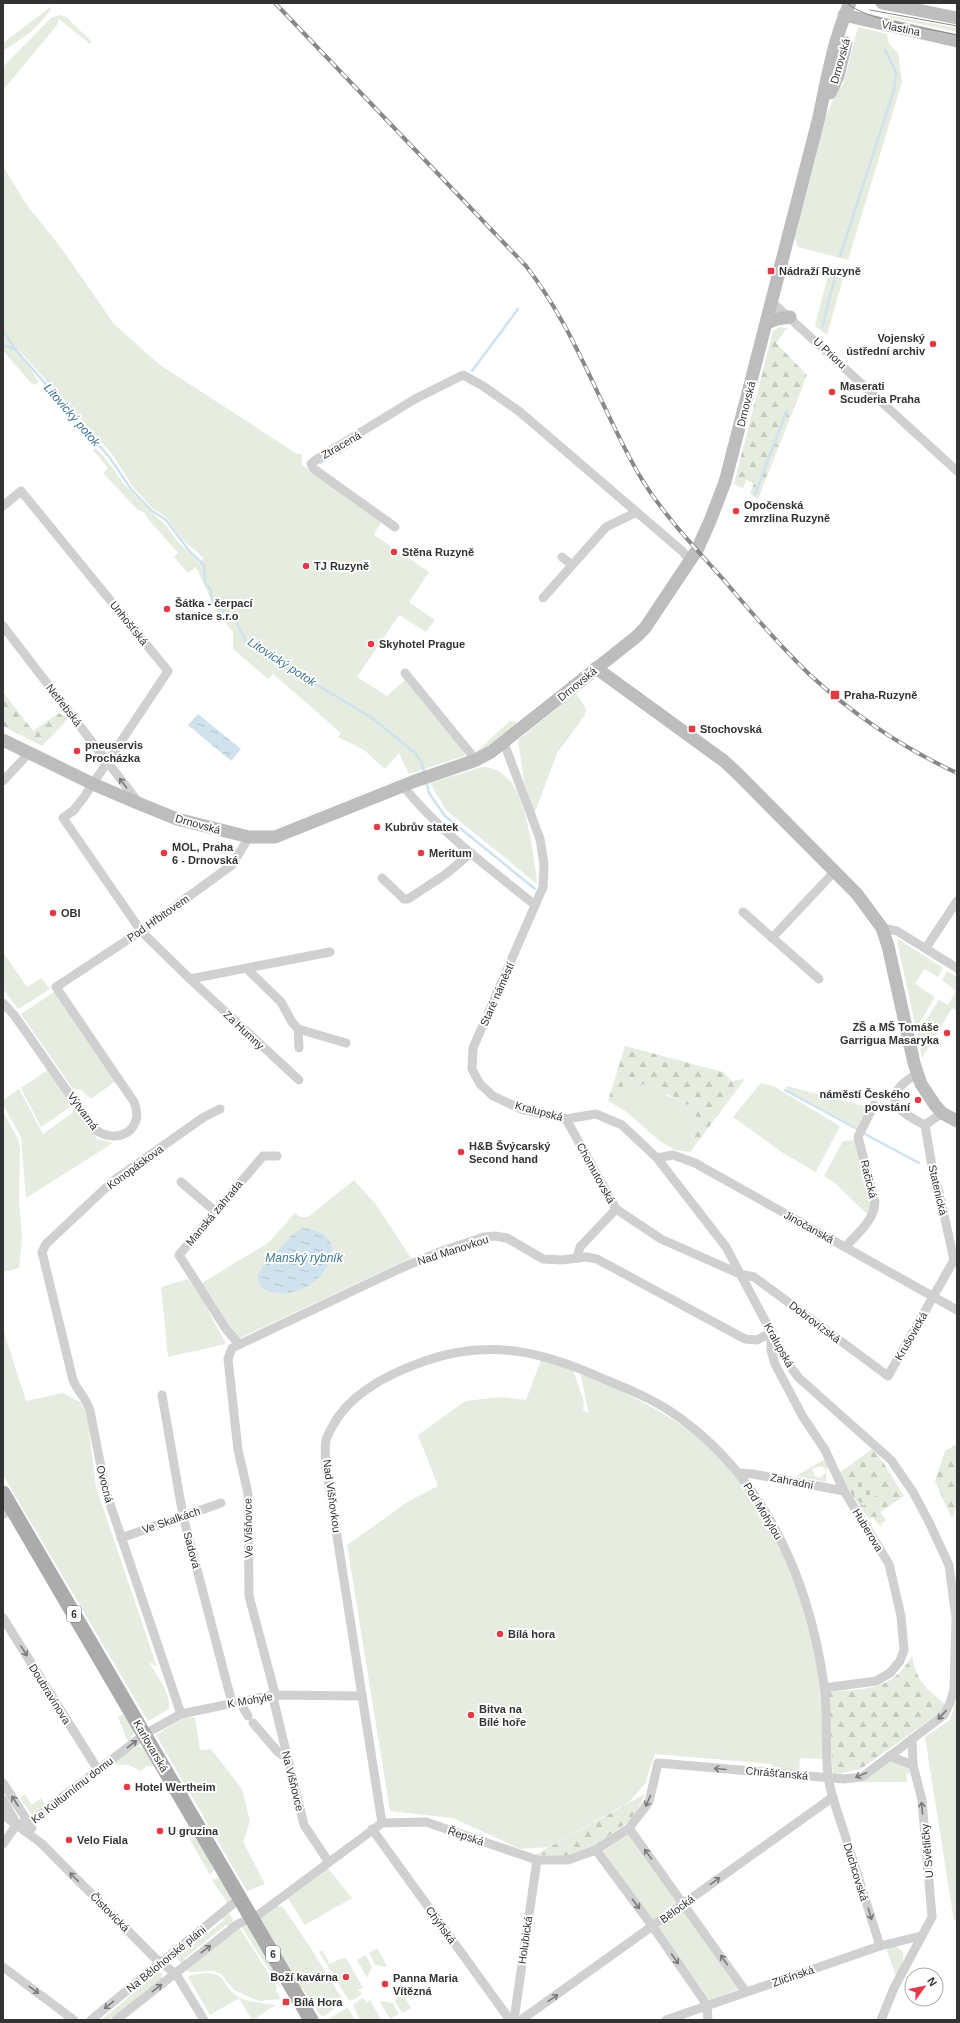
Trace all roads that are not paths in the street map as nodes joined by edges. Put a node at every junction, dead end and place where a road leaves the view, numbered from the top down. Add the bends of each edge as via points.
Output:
1 (850, 3) edge
2 (853, 3) edge
3 (882, 3) edge
4 (848, 16) junction
5 (957, 18) edge
6 (957, 41) edge
7 (772, 302) junction
8 (790, 317) junction
9 (767, 323) junction
10 (957, 471) edge
11 (3, 506) edge
12 (637, 512) junction
13 (395, 527) dead end
14 (562, 557) dead end
15 (690, 560) junction
16 (572, 565) junction
17 (543, 598) dead end
18 (3, 626) edge
19 (596, 668) junction
20 (405, 673) dead end
21 (3, 740) edge
22 (504, 743) junction
23 (30, 753) junction
24 (476, 760) junction
25 (107, 761) junction
26 (3, 781) edge
27 (409, 783) junction
28 (93, 784) junction
29 (140, 804) junction
30 (249, 837) junction
31 (471, 854) junction
32 (835, 871) junction
33 (382, 878) dead end
34 (957, 901) edge
35 (535, 906) junction
36 (743, 912) dead end
37 (882, 928) junction
38 (141, 931) junction
39 (772, 938) junction
40 (926, 948) junction
41 (330, 952) dead end
42 (246, 968) junction
43 (957, 968) edge
44 (190, 979) junction
45 (819, 979) dead end
46 (56, 987) joint
47 (3, 1003) edge
48 (298, 1029) junction
49 (346, 1043) dead end
50 (299, 1048) dead end
51 (917, 1075) junction
52 (299, 1080) dead end
53 (480, 1084) joint
54 (874, 1105) dead end
55 (220, 1109) dead end
56 (942, 1113) junction
57 (566, 1120) junction
58 (957, 1122) edge
59 (925, 1125) junction
60 (277, 1156) dead end
61 (657, 1158) junction
62 (181, 1182) dead end
63 (616, 1209) junction
64 (216, 1212) junction
65 (845, 1247) junction
66 (42, 1252) joint
67 (955, 1253) edge
68 (577, 1258) junction
69 (740, 1274) junction
70 (933, 1296) junction
71 (957, 1310) edge
72 (772, 1332) junction
73 (239, 1344) junction
74 (228, 1359) joint
75 (565, 1362) joint
76 (888, 1376) joint
77 (162, 1395) dead end
78 (740, 1473) junction
79 (844, 1491) junction
80 (3, 1493) edge
81 (221, 1503) dead end
82 (8, 1513) edge
83 (183, 1516) junction
84 (121, 1538) junction
85 (3, 1618) edge
86 (824, 1688) junction
87 (273, 1695) junction
88 (362, 1696) junction
89 (236, 1702) junction
90 (181, 1714) junction
91 (145, 1734) junction
92 (912, 1739) junction
93 (287, 1755) junction
94 (889, 1756) junction
95 (658, 1763) joint
96 (913, 1765) junction
97 (98, 1770) junction
98 (828, 1778) junction
99 (3, 1783) edge
100 (833, 1797) junction
101 (3, 1800) edge
102 (3, 1815) edge
103 (382, 1823) junction
104 (17, 1824) junction
105 (29, 1824) junction
106 (629, 1828) junction
107 (372, 1829) junction
108 (41, 1843) junction
109 (3, 1844) edge
110 (596, 1850) junction
111 (537, 1860) junction
112 (328, 1861) junction
113 (240, 1898) junction
114 (684, 1904) junction
115 (252, 1918) junction
116 (653, 1927) junction
117 (921, 1936) junction
118 (880, 1946) junction
119 (161, 1963) junction
120 (3, 1967) edge
121 (176, 1974) junction
122 (746, 1992) junction
123 (708, 2005) junction
124 (74, 2020) edge
125 (91, 2020) edge
126 (116, 2020) edge
127 (204, 2020) edge
128 (311, 2020) edge
129 (510, 2020) edge
130 (514, 2020) edge
131 (521, 2020) edge
132 (666, 2020) edge
133 (708, 2020) edge
134 (881, 2020) edge

1 - 4 main road, Drnovská
2 - 4 main road, Drnovská
3 - 5 main road, Vlastina
4 - 6 main road, Vlastina
4 - 7 main road, Drnovská via 819,117
7 - 8 street, U Prioru
7 - 9 main road, Drnovská
8 - 9 main road
8 - 10 street, U Prioru
9 - 15 main road, Drnovská via 725,482 710,521
11 - 25 street, Unhošťská via 21,490 168,670
12 - 13 street, Ztracená via 520,412 463,375 415,399 311,464 314,469
12 - 15 street
12 - 16 street via 606,527
14 - 16 street
15 - 19 main road, Drnovská via 641,632
16 - 17 street
18 - 25 street, Netřebská
19 - 22 main road, Drnovská
19 - 32 main road via 724,761
20 - 24 street
21 - 23 main road, Drnovská
22 - 24 main road, Drnovská
22 - 35 street, Staré náměstí via 540,839 544,864 543,887
23 - 26 street
23 - 28 main road, Drnovská
24 - 27 main road, Drnovská
25 - 28 street
29 -> 25 street, Netřebská
27 - 30 main road, Drnovská via 275,837
27 - 31 street via 424,811
28 - 29 main road, Drnovská
28 - 38 street, Za Humny via 74,810 63,818
29 - 30 main road, Drnovská via 177,819
30 - 38 street, Pod Hřbitovem via 232,866
31 - 33 street via 408,899 404,899
31 - 35 street
32 - 37 main road via 857,894
32 - 39 street
34 - 40 street
35 - 53 street, Staré náměstí via 473,1048 472,1069
36 - 39 street
37 - 40 street via 897,931
37 - 51 main road via 892,958
38 - 44 street, Za Humny
38 - 46 street, Pod Hřbitovem
39 - 45 street
40 - 43 street
41 - 42 street
42 - 44 street
42 - 48 street via 282,1002
44 - 52 street, Za Humny
46 - 47 street, Výtvarná via 137,1108 137,1118 126,1134 114,1138 102,1135 93,1128 14,1014
48 - 49 street
48 - 50 street
51 - 56 main road via 926,1094
51 - 59 street via 901,1085 896,1100 897,1106 905,1113
53 - 57 street, Kralupská via 493,1096 521,1109
54 - 65 street, Račická via 858,1137 875,1202 874,1212
55 - 66 street, Konopáskova via 204,1117 113,1181 46,1244
56 - 58 main road
56 - 59 street
57 - 61 street, Kralupská via 596,1114 622,1124
57 - 63 street, Chomutovská
59 - 67 street, Statenická via 934,1178
60 - 64 street, Manská zahrada via 263,1156
61 - 65 street, Jinočanská via 673,1155 695,1163
61 - 69 street, Kralupská via 726,1247
62 - 64 street
63 - 68 street via 580,1247
63 - 69 street, Chomutovská via 661,1239
64 - 73 street, Manská zahrada via 179,1255 226,1329
65 - 70 street, Jinočanská
66 - 84 street, Ovocná via 73,1380 88,1406 106,1492
67 - 70 street, Statenická via 954,1260
68 - 72 street, Nad Manovkou via 597,1259 745,1339 757,1340
68 - 73 street, Nad Manovkou via 543,1259 507,1238 484,1238 442,1251 399,1269
69 - 72 street, Kralupská
69 - 76 street, Dobrovízská via 754,1277
70 - 71 street, Jinočanská
70 - 76 street, Krušovická
72 - 79 street, Huberova via 771,1350 775,1364 825,1450
72 -> 92 street, Kralupská via 788,1364 799,1378 891,1460 913,1492 949,1565 956,1618 954,1689 944,1715
73 - 74 street, Nad Manovkou via 232,1348
74 - 87 street, Ve Višňovce via 238,1450 248,1494 249,1596
75 - 78 street, Pod Mohylou via 649,1399 672,1413
75 - 88 street, Nad Višňovkou via 510,1349 475,1349 440,1356 381,1380 344,1408 336,1419 326,1439 326,1466
77 - 83 street, Sadová
78 - 79 street, Zahradní
78 - 86 street, Pod Mohylou via 774,1527 798,1579 814,1629
79 - 86 street, Huberova via 889,1564 904,1650 900,1661 890,1673 876,1680
80 - 82 main road, Karlovarská / 6
81 - 83 street, Ve Skalkách
82 - 91 main road, Karlovarská / 6
83 - 84 street, Ve Skalkách
83 - 89 street, Sadová
84 - 90 street, Ovocná
85 -> 97 street, Doubravínova
86 - 98 street, Pod Mohylou
87 - 88 street, K Mohyle
87 - 89 street, K Mohyle
87 - 93 street, Na Višňovce
88 - 103 street, Nad Višňovkou
89 - 90 street, K Mohyle
89 - 93 street, Sadová via 278,1752
90 - 91 street, K Mohyle
97 -> 91 street, Ke Kulturnímu domu
91 - 113 main road, Karlovarská / 6
92 - 94 street, Kralupská
92 - 96 street, U Světličky
93 - 112 street, Na Višňovce via 304,1825
94 - 96 street
94 -> 98 street, Chrášťanská via 862,1777 844,1780
98 -> 95 street, Chrášťanská
95 -> 106 street, Řepská via 649,1802
117 -> 96 street, U Světličky via 932,1917 932,1904 922,1800
97 - 105 street, Ke Kulturnímu domu
98 - 100 street, Duchcovská
105 -> 99 street
114 -> 100 street, Bělocká
100 -> 118 street, Duchcovská
101 - 104 street
102 - 104 street, Čistovická
103 - 107 street, Řepská
103 - 111 street, Řepská via 426,1822
104 - 105 street, Ke Kulturnímu domu
104 - 108 street, Čistovická
104 - 109 street, Ke Kulturnímu domu
105 - 108 street
106 - 110 street, Řepská
114 -> 106 street
107 - 112 street, Řepská
107 - 129 street, Chýňská
119 -> 108 street, Čistovická
110 - 111 street, Řepská via 568,1860
110 -> 116 street
111 - 130 street, Holubická
112 - 115 street, Řepská
113 - 115 main road, Karlovarská / 6
113 - 119 street, Na Bělohorské pláni
114 - 116 street, Bělocká
122 -> 114 street
121 -> 115 street, Na Bělohorské pláni via 238,1924
115 - 128 main road, Karlovarská / 6
116 -> 123 street
131 -> 116 street, Bělocká
117 - 118 street, Zličínská
117 - 134 street, U Světličky via 894,1988
118 - 122 street, Zličínská
119 - 121 street, Čistovická
119 -> 125 street, Na Bělohorské pláni
120 -> 124 street
126 -> 121 street, Na Bělohorské pláni
121 - 127 street, Čistovická
122 - 123 street, Zličínská
123 - 132 street, Zličínská
123 - 133 street

